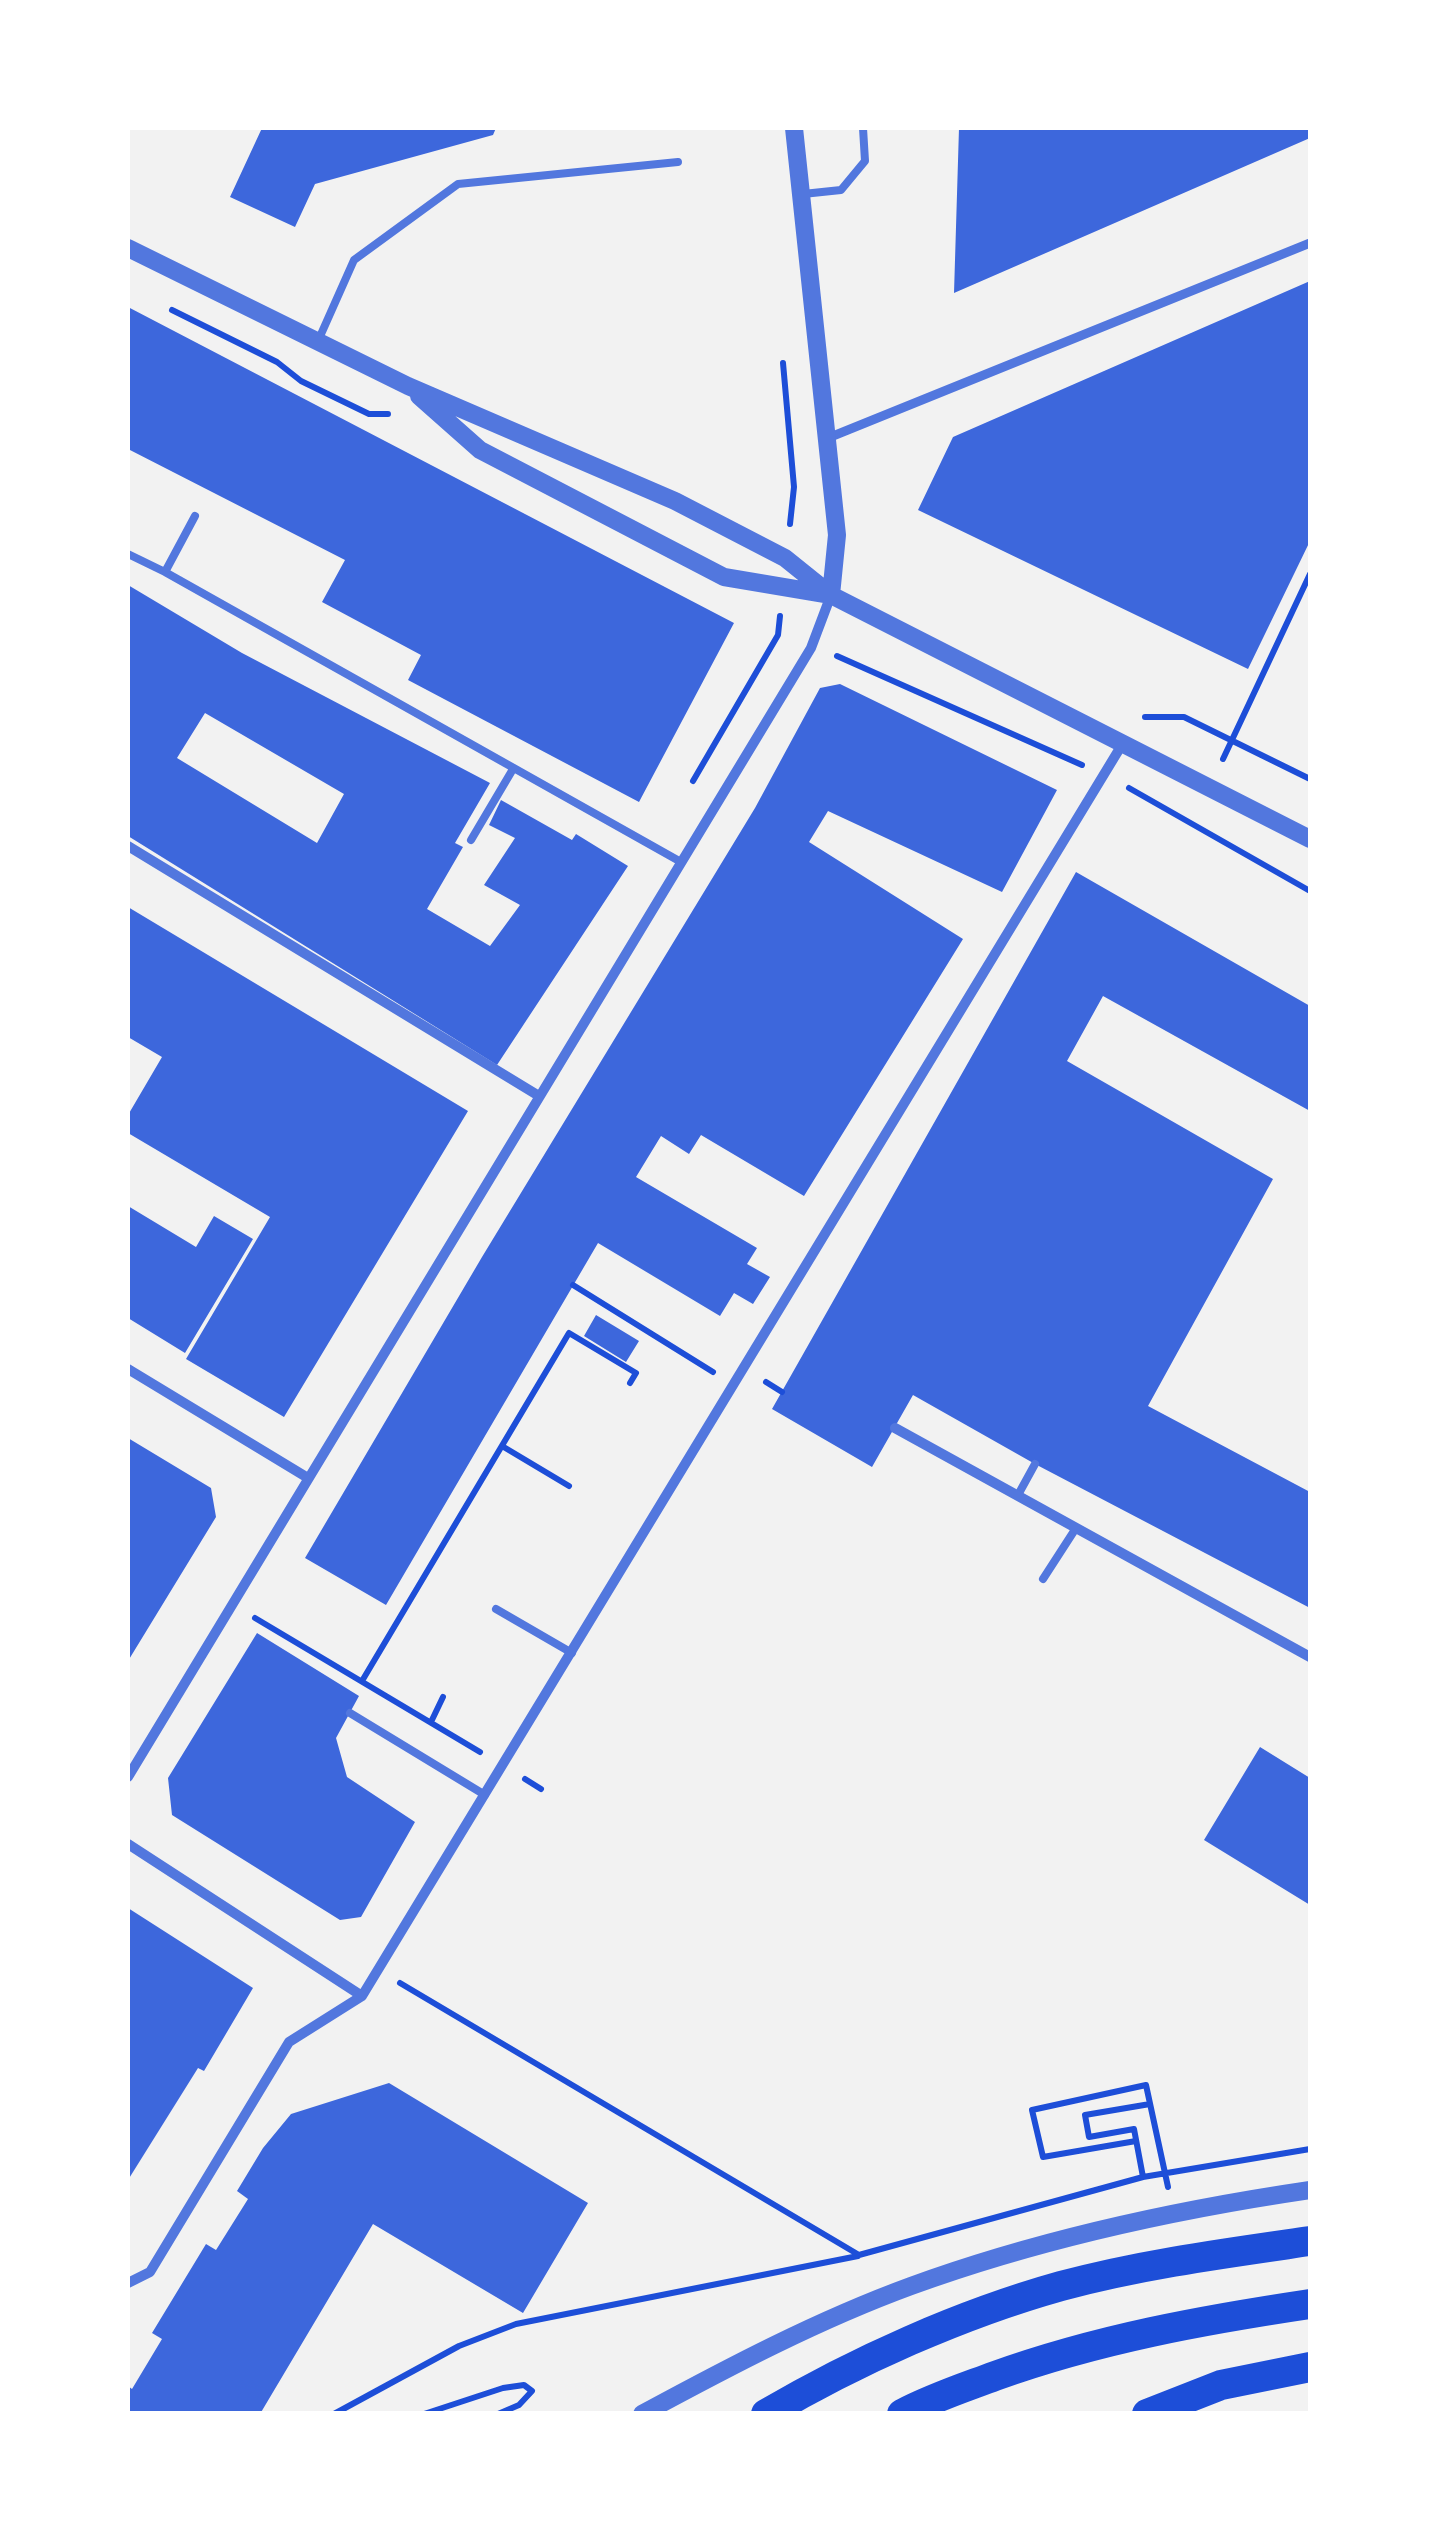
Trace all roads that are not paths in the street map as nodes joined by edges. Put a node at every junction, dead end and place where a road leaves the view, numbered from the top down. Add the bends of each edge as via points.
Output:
1 (794, 128) edge
2 (863, 128) edge
3 (678, 162) dead end
4 (801, 194) junction
5 (1310, 243) edge
6 (128, 248) edge
7 (318, 340) junction
8 (408, 386) junction
9 (828, 438) junction
10 (195, 516) dead end
11 (128, 554) edge
12 (165, 572) junction
13 (831, 595) junction
14 (1123, 743) junction
15 (513, 769) junction
16 (1310, 839) edge
17 (471, 840) dead end
18 (128, 846) edge
19 (681, 862) junction
20 (540, 1096) junction
21 (128, 1369) edge
22 (894, 1428) dead end
23 (1035, 1464) dead end
24 (308, 1478) junction
25 (1018, 1496) junction
26 (1076, 1528) junction
27 (1043, 1580) dead end
28 (496, 1609) dead end
29 (572, 1654) junction
30 (1310, 1657) edge
31 (350, 1713) dead end
32 (128, 1777) edge
33 (485, 1795) junction
34 (128, 1844) edge
35 (362, 1996) junction
36 (1310, 2190) edge
37 (1310, 2240) edge
38 (128, 2283) edge
39 (1310, 2304) edge
40 (1310, 2367) edge
41 (642, 2414) edge
42 (766, 2414) edge
43 (902, 2414) edge
44 (1147, 2414) edge

1 - 4 street
2 - 4 lane via 865,161 841,190
3 - 7 lane via 458,184 354,260
4 - 9 street
5 - 9 street
6 - 7 street
7 - 8 street
8 - 13 street via 676,501 785,558
8 - 13 street via 480,450 724,577
9 - 13 street via 837,535
10 - 12 lane
11 - 12 lane
12 - 15 lane
13 - 14 street
13 - 19 street via 814,642
14 - 16 street
14 - 29 street
15 - 17 lane
15 - 19 lane
18 - 20 street
19 - 20 street
20 - 24 street
21 - 24 street
22 - 25 street
23 - 25 lane
24 - 32 street
25 - 26 street
26 - 27 lane
26 - 30 street
28 - 29 lane
29 - 33 street
31 - 33 lane
33 - 35 street
34 - 35 street
35 - 38 street via 289,2042 150,2272
36 - 41 street via 1062,2238 910,2287 757,2353
37 - 42 highway via 1060,2287 930,2332
39 - 43 highway via 1062,2352
40 - 44 highway via 1221,2385

